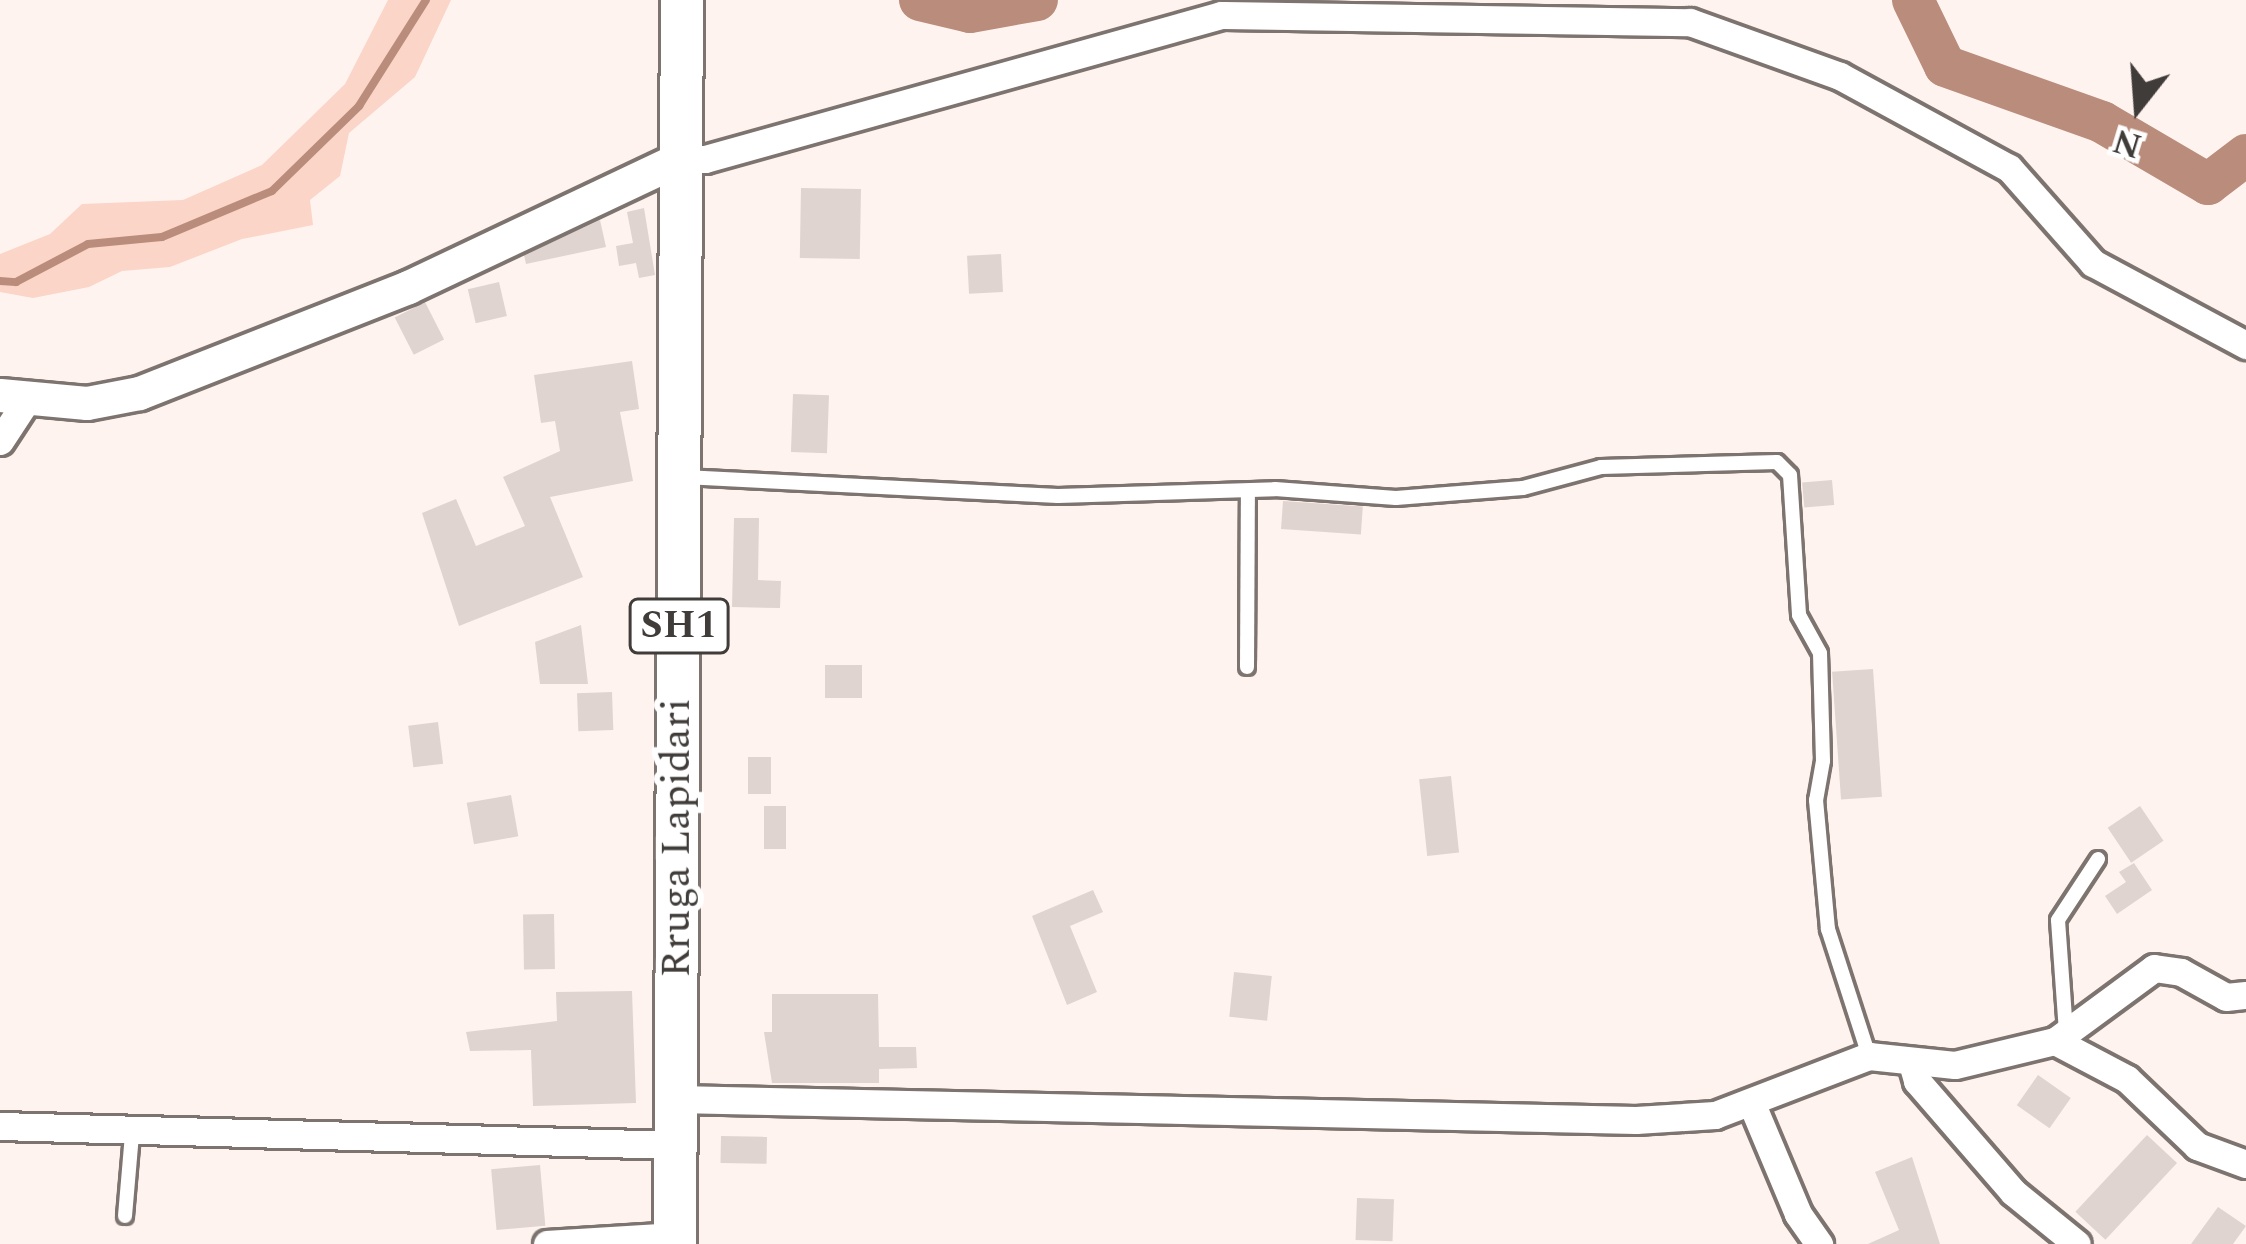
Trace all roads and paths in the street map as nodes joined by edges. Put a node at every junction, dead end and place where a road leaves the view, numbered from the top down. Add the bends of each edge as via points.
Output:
1 (682, 4) edge
2 (679, 159) junction
3 (2246, 345) edge
4 (14, 396) edge
5 (0, 441) edge
6 (680, 477) junction
7 (1248, 493) junction
8 (1247, 668) dead end
9 (2098, 859) dead end
10 (2246, 995) edge
11 (2061, 1037) junction
12 (1869, 1056) junction
13 (1912, 1063) junction
14 (676, 1099) junction
15 (1751, 1102) junction
16 (0, 1126) edge
17 (132, 1135) junction
18 (676, 1145) junction
19 (2246, 1164) edge
20 (125, 1216) dead end
21 (675, 1240) edge
22 (547, 1244) edge
23 (1819, 1244) edge
24 (2078, 1244) edge

1 - 2 main road, Rruga Lapidari / SH1
2 - 3 street via 705,159 1221,15 1690,22 1840,76 1955,136 2009,168 2093,263
2 - 4 street via 407,287 139,393 87,404
2 - 6 main road, Rruga Lapidari / SH1
4 - 5 street
6 - 7 lane via 755,487
6 - 14 main road, Rruga Lapidari / SH1
7 - 8 lane
7 - 12 lane via 1396,498 1545,485 1601,467 1754,458 1785,466 1799,615 1820,653 1816,800 1828,928
9 - 11 lane via 2058,920
10 - 11 street via 2226,997 2181,972 2153,968
11 - 13 street via 1955,1065
11 - 19 street via 2127,1079 2197,1147
12 - 13 street
12 - 15 street
13 - 24 street via 1917,1081 2013,1192
14 - 15 street via 1636,1120 1715,1115
14 - 18 main road, Rruga Lapidari / SH1
15 - 23 street
16 - 17 street
17 - 18 street
17 - 20 lane
18 - 21 main road, Rruga Lapidari / SH1
21 - 22 street

